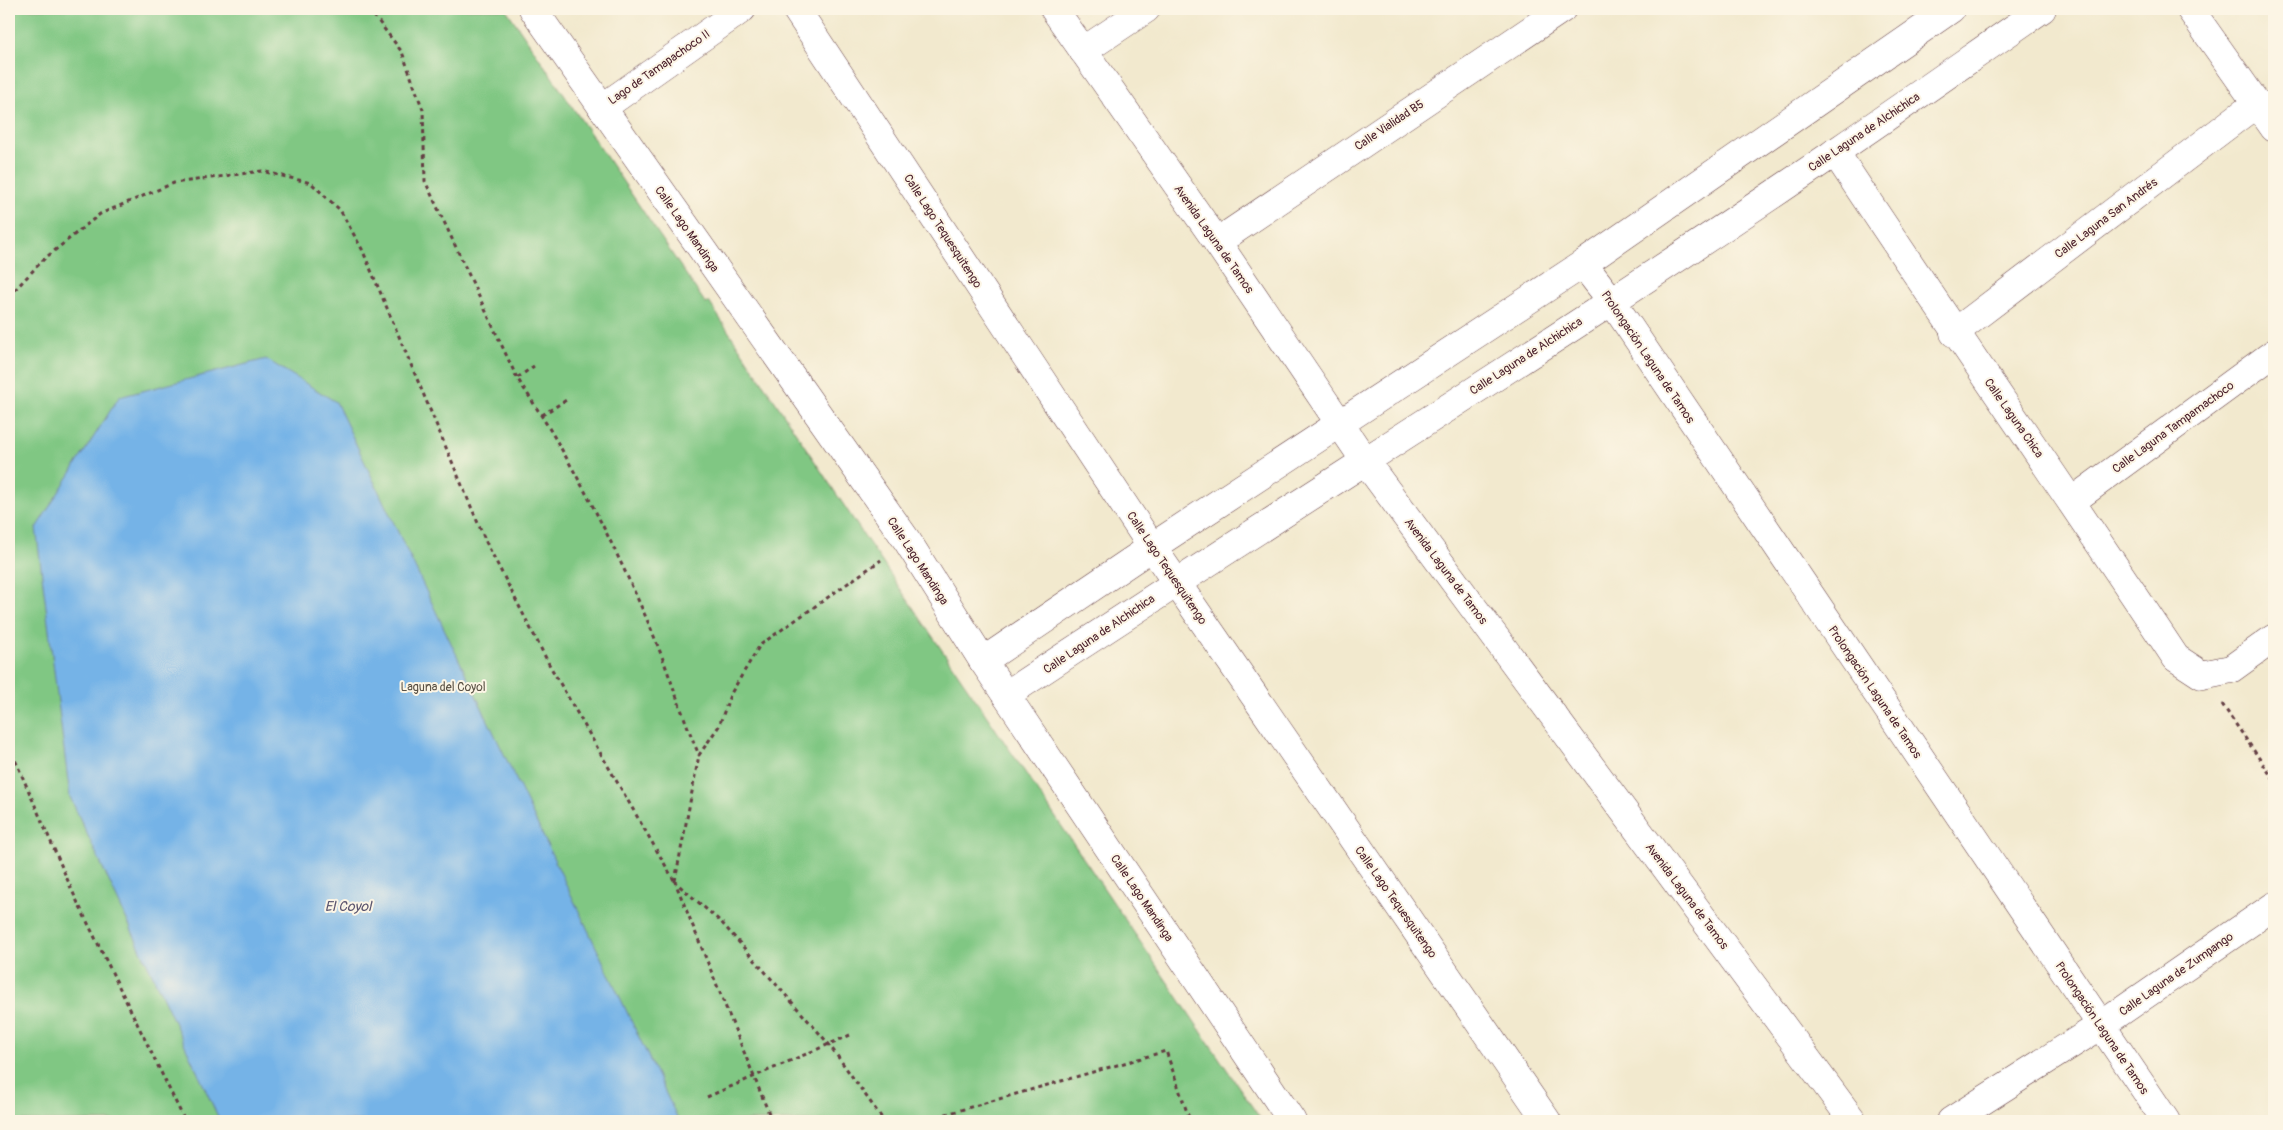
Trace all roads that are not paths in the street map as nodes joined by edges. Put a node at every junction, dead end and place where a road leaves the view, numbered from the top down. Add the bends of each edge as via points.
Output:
1 (533, 9) edge
2 (742, 9) edge
3 (796, 9) edge
4 (1054, 9) edge
5 (1146, 9) edge
6 (1562, 9) edge
7 (1951, 9) edge
8 (2042, 9) edge
9 (2190, 9) edge
10 (1083, 51) junction
11 (2258, 103) junction
12 (602, 108) junction
13 (2274, 128) edge
14 (1835, 152) junction
15 (1217, 242) junction
16 (1583, 264) junction
17 (1611, 300) junction
18 (1954, 333) junction
19 (2274, 353) edge
20 (1341, 424) junction
21 (1365, 461) junction
22 (2072, 501) junction
23 (1152, 547) junction
24 (1176, 582) junction
25 (2274, 638) edge
26 (983, 661) junction
27 (1006, 696) junction
28 (2274, 906) edge
29 (2100, 1026) junction
30 (1292, 1121) edge
31 (1547, 1121) edge
32 (1854, 1121) edge
33 (1951, 1121) edge
34 (2166, 1121) edge

1 - 12 street, Calle Lago Mandinga
2 - 12 street, Lago de Tamapachoco II
3 - 23 street, Calle Lago Tequesquitengo
4 - 10 street, Avenida Laguna de Tamos
5 - 10 street
6 - 15 street, Calle Vialidad B5
7 - 16 street
8 - 14 street, Calle Laguna de Alchichica
9 - 11 street
10 - 15 street, Avenida Laguna de Tamos
11 - 13 street
11 - 18 street, Calle Laguna San Andrés
12 - 26 street, Calle Lago Mandinga via 908,542
14 - 17 street, Calle Laguna de Alchichica
14 - 18 street, Calle Laguna Chica
15 - 20 street, Avenida Laguna de Tamos
16 - 17 street, Prolongación Laguna de Tamos
16 - 20 street
17 - 21 street, Calle Laguna de Alchichica
17 - 29 street, Prolongación Laguna de Tamos
18 - 22 street, Calle Laguna Chica
19 - 22 street, Calle Laguna Tampamachoco
20 - 21 street, Avenida Laguna de Tamos
20 - 23 street
21 - 24 street, Calle Laguna de Alchichica
21 - 32 street, Avenida Laguna de Tamos
22 - 25 street, Calle Laguna Chica via 2176,658 2202,675 2231,668
23 - 24 street, Calle Lago Tequesquitengo
23 - 26 street
24 - 27 street, Calle Laguna de Alchichica
24 - 31 street, Calle Lago Tequesquitengo
26 - 27 street, Calle Lago Mandinga
27 - 30 street, Calle Lago Mandinga
28 - 29 street, Calle Laguna de Zumpango
29 - 33 street, Calle Laguna de Zumpango
29 - 34 street, Prolongación Laguna de Tamos

